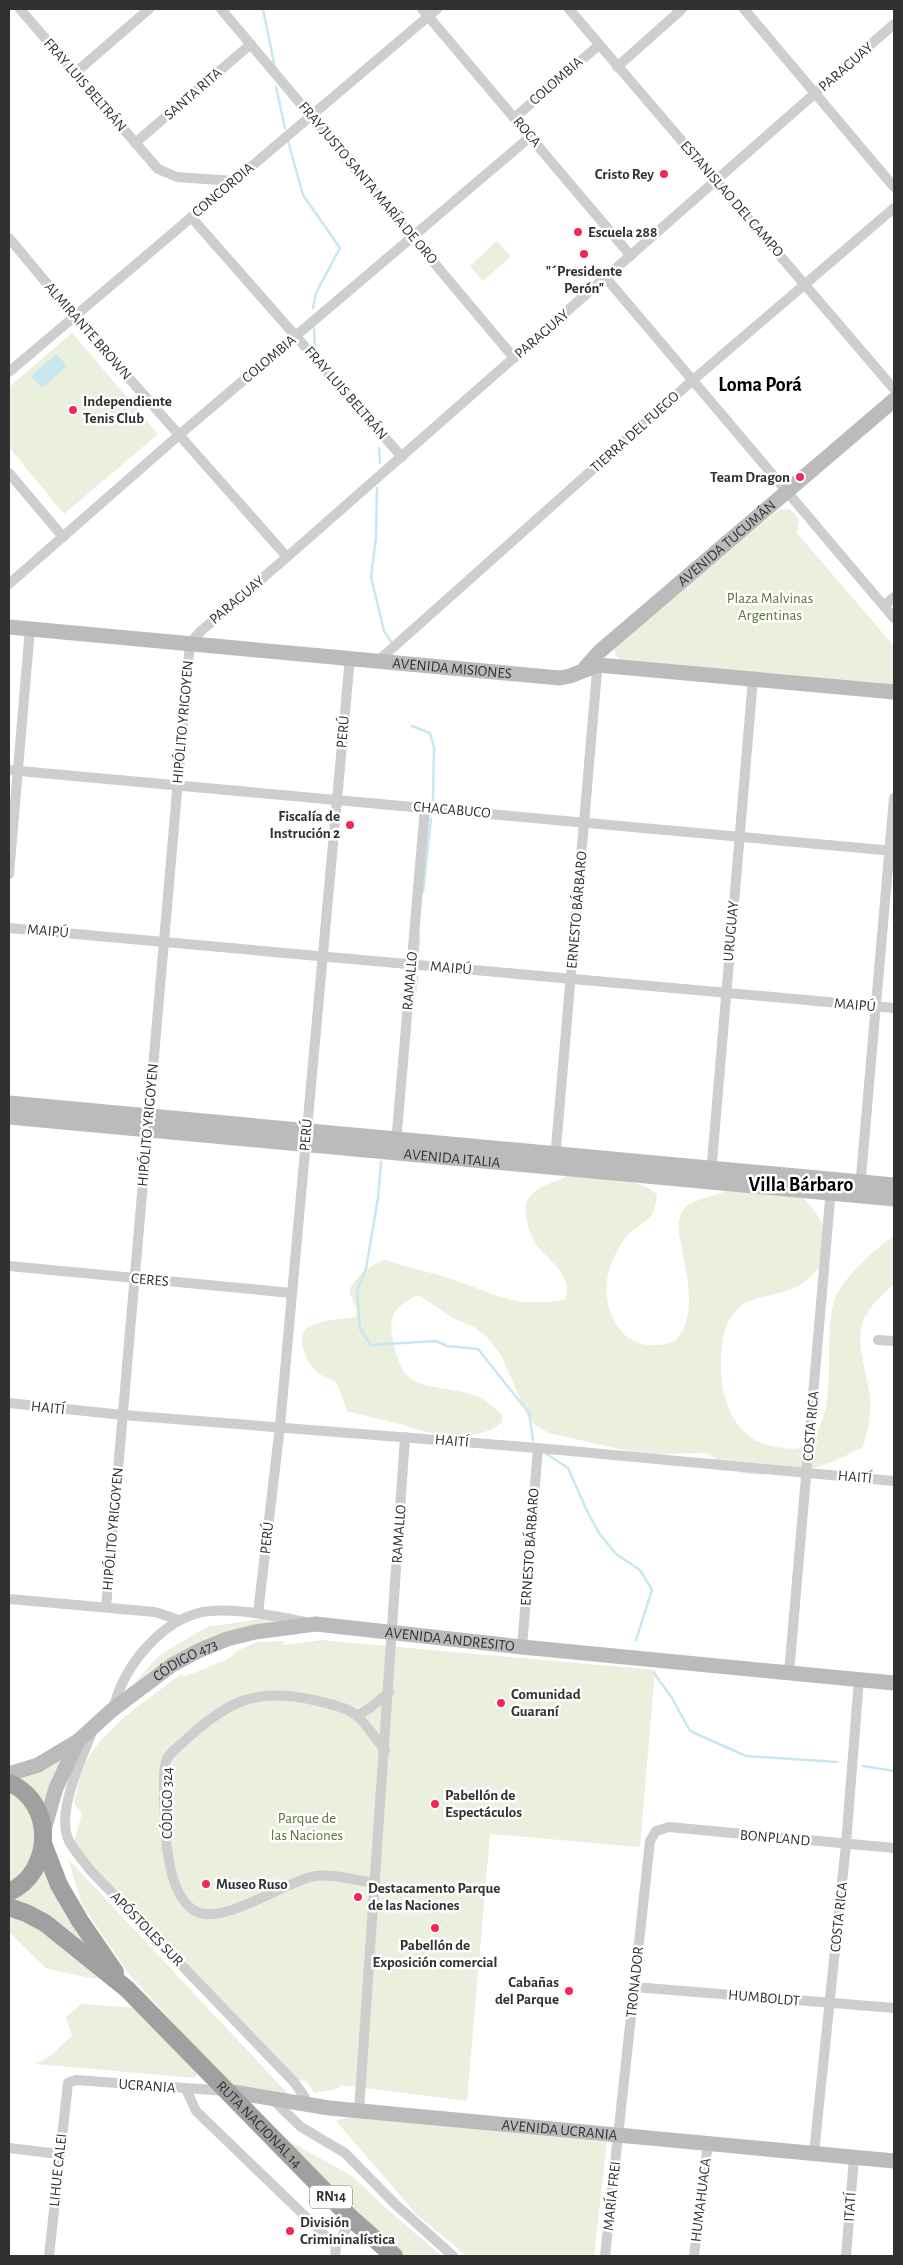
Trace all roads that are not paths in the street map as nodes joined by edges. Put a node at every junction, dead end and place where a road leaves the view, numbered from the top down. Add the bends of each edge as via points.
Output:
1 (20, 9) edge
2 (149, 9) edge
3 (221, 9) edge
4 (437, 9) edge
5 (569, 9) edge
6 (682, 9) edge
7 (744, 9) edge
8 (425, 13) edge
9 (894, 24) edge
10 (251, 44) junction
11 (599, 45) junction
12 (617, 67) junction
13 (75, 73) junction
14 (815, 94) junction
15 (311, 116) junction
16 (514, 118) junction
17 (530, 137) junction
18 (135, 144) junction
19 (717, 180) junction
20 (234, 181) junction
21 (894, 187) edge
22 (894, 208) edge
23 (191, 217) junction
24 (413, 237) junction
25 (9, 238) edge
26 (631, 256) junction
27 (606, 278) junction
28 (805, 284) junction
29 (74, 316) junction
30 (296, 336) junction
31 (514, 358) junction
32 (9, 372) edge
33 (693, 380) junction
34 (894, 389) edge
35 (894, 400) edge
36 (179, 435) junction
37 (402, 457) junction
38 (9, 473) edge
39 (787, 491) junction
40 (63, 536) junction
41 (287, 557) junction
42 (9, 584) edge
43 (894, 597) edge
44 (884, 606) junction
45 (894, 618) edge
46 (9, 627) edge
47 (30, 629) junction
48 (190, 643) junction
49 (350, 657) junction
50 (379, 660) junction
51 (594, 662) junction
52 (753, 679) junction
53 (894, 692) edge
54 (13, 770) edge
55 (178, 785) junction
56 (894, 798) edge
57 (337, 800) junction
58 (425, 808) junction
59 (584, 822) junction
60 (739, 836) junction
61 (892, 850) edge
62 (9, 874) edge
63 (9, 928) edge
64 (164, 942) junction
65 (322, 956) junction
66 (411, 964) junction
67 (570, 979) junction
68 (726, 993) junction
69 (876, 1006) junction
70 (894, 1008) edge
71 (9, 1103) edge
72 (9, 1117) edge
73 (148, 1124) junction
74 (306, 1138) junction
75 (396, 1146) junction
76 (554, 1161) junction
77 (711, 1176) junction
78 (894, 1185) edge
79 (832, 1187) junction
80 (860, 1189) junction
81 (894, 1199) edge
82 (9, 1266) edge
83 (135, 1278) junction
84 (292, 1293) junction
85 (878, 1340) dead end
86 (894, 1341) edge
87 (9, 1403) edge
88 (123, 1415) junction
89 (280, 1426) junction
90 (405, 1437) junction
91 (538, 1448) junction
92 (807, 1474) junction
93 (894, 1481) edge
94 (9, 1600) edge
95 (106, 1608) junction
96 (258, 1613) junction
97 (179, 1620) junction
98 (316, 1624) junction
99 (393, 1632) junction
100 (522, 1646) junction
101 (790, 1673) junction
102 (859, 1680) junction
103 (894, 1683) edge
104 (389, 1692) junction
105 (112, 1710) junction
106 (357, 1716) junction
107 (94, 1726) junction
108 (78, 1741) junction
109 (385, 1750) junction
110 (9, 1774) edge
111 (9, 1783) edge
112 (656, 1831) joint
113 (44, 1838) junction
114 (846, 1844) junction
115 (894, 1848) edge
116 (375, 1883) junction
117 (9, 1892) edge
118 (9, 1907) edge
119 (634, 1987) junction
120 (127, 1989) junction
121 (830, 2003) junction
122 (894, 2008) edge
123 (68, 2083) joint
124 (186, 2089) junction
125 (227, 2091) junction
126 (274, 2100) junction
127 (308, 2105) junction
128 (359, 2111) junction
129 (619, 2135) junction
130 (708, 2143) junction
131 (9, 2148) edge
132 (814, 2153) junction
133 (59, 2154) junction
134 (854, 2157) junction
135 (894, 2161) edge
136 (352, 2219) junction
137 (335, 2251) edge
138 (50, 2256) edge
139 (392, 2256) edge
140 (453, 2256) edge
141 (605, 2256) edge
142 (694, 2256) edge
143 (846, 2256) edge

1 - 13 street, FRAY LUIS BELTRÁN
2 - 13 street
3 - 10 street, FRAY JUSTO SANTA MARÍA DE ORO
4 - 8 street, CONCORDIA
5 - 11 street, ESTANISLAO DEL CAMPO
6 - 12 street
7 - 14 street
8 - 15 street, CONCORDIA
8 - 16 street, ROCA
9 - 14 street, PARAGUAY
10 - 15 street, FRAY JUSTO SANTA MARÍA DE ORO
10 - 18 street, SANTA RITA
11 - 12 street, ESTANISLAO DEL CAMPO
11 - 16 street, COLOMBIA
12 - 19 street, ESTANISLAO DEL CAMPO
13 - 18 street, FRAY LUIS BELTRÁN
14 - 19 street, PARAGUAY
14 - 21 street
15 - 20 street, CONCORDIA
15 - 24 street, FRAY JUSTO SANTA MARÍA DE ORO
16 - 17 street, ROCA
17 - 24 street, COLOMBIA
17 - 26 street, ROCA
18 - 20 street, FRAY LUIS BELTRÁN via 158,169 176,177
19 - 26 street, PARAGUAY
19 - 28 street, ESTANISLAO DEL CAMPO
20 - 23 street, CONCORDIA
22 - 28 street, TIERRA DEL FUEGO
23 - 29 street, CONCORDIA
23 - 30 street, FRAY LUIS BELTRÁN
24 - 30 street, COLOMBIA
24 - 31 street, FRAY JUSTO SANTA MARÍA DE ORO
25 - 29 street, ALMIRANTE BROWN
26 - 27 street, PARAGUAY
27 - 31 street, PARAGUAY
27 - 33 street
28 - 33 street, TIERRA DEL FUEGO
28 - 34 street, ESTANISLAO DEL CAMPO
29 - 32 street, CONCORDIA
29 - 36 street, ALMIRANTE BROWN
30 - 36 street, COLOMBIA
30 - 37 street, FRAY LUIS BELTRÁN
31 - 37 street, PARAGUAY
33 - 39 street
33 - 50 street, TIERRA DEL FUEGO
35 - 39 main road, AVENIDA TUCUMÁN
36 - 40 street, COLOMBIA
36 - 41 street, ALMIRANTE BROWN
37 - 41 street, PARAGUAY
38 - 40 street
39 - 44 street
39 - 51 main road, AVENIDA TUCUMÁN
40 - 42 street, COLOMBIA
41 - 48 street, PARAGUAY
43 - 44 street
44 - 45 street
46 - 47 main road, AVENIDA MISIONES
47 - 48 main road, AVENIDA MISIONES
47 - 54 street
48 - 49 main road, AVENIDA MISIONES
48 - 55 street, HIPÓLITO YRIGOYEN
49 - 50 main road, AVENIDA MISIONES
49 - 57 street, PERÚ
50 - 51 main road, AVENIDA MISIONES via 560,678
51 - 52 main road, AVENIDA MISIONES
51 - 59 street, ERNESTO BÁRBARO
52 - 53 main road, AVENIDA MISIONES
52 - 60 street, URUGUAY
54 - 55 street, CHACABUCO
54 - 62 street
55 - 57 street, CHACABUCO
55 - 64 street, HIPÓLITO YRIGOYEN
56 - 61 street
57 - 58 street, CHACABUCO
57 - 65 street, PERÚ
58 - 59 street, CHACABUCO
58 - 66 street, RAMALLO
59 - 60 street, CHACABUCO
59 - 67 street, ERNESTO BÁRBARO
60 - 61 street, CHACABUCO
60 - 68 street, URUGUAY
61 - 69 street
63 - 64 street, MAIPÚ
64 - 65 street, MAIPÚ
64 - 73 street, HIPÓLITO YRIGOYEN
65 - 66 street, MAIPÚ
65 - 74 street, PERÚ
66 - 67 street, MAIPÚ
66 - 75 street, RAMALLO
67 - 68 street, MAIPÚ
67 - 76 street, ERNESTO BÁRBARO
68 - 69 street, MAIPÚ
68 - 77 street, URUGUAY
69 - 70 street, MAIPÚ
69 - 80 street
71 - 73 main road, AVENIDA ITALIA
72 - 73 main road, AVENIDA ITALIA
73 - 74 main road, AVENIDA ITALIA
73 - 83 street, HIPÓLITO YRIGOYEN
74 - 75 main road, AVENIDA ITALIA
74 - 84 street, PERÚ
75 - 76 main road, AVENIDA ITALIA
76 - 77 main road, AVENIDA ITALIA
77 - 79 main road, AVENIDA ITALIA
78 - 80 main road, AVENIDA ITALIA
79 - 80 main road, AVENIDA ITALIA
79 - 92 street, COSTA RICA
80 - 81 main road, AVENIDA ITALIA
82 - 83 street, CERES
83 - 84 street, CERES
83 - 88 street, HIPÓLITO YRIGOYEN
84 - 89 street, PERÚ
85 - 86 street
87 - 88 street, HAITÍ
88 - 89 street, HAITÍ
88 - 95 street, HIPÓLITO YRIGOYEN
89 - 90 street, HAITÍ
89 - 96 street, PERÚ
90 - 91 street, HAITÍ
90 - 99 street, RAMALLO
91 - 92 street, HAITÍ
91 - 100 street, ERNESTO BÁRBARO
92 - 93 street, HAITÍ
92 - 101 street, COSTA RICA
94 - 95 street
95 - 97 street via 155,1612
96 - 97 street, AVENIDA ANDRESITO via 197,1613
96 - 98 street, AVENIDA ANDRESITO
97 - 105 street via 146,1648 126,1676
98 - 99 main road, AVENIDA ANDRESITO
98 - 105 main road, CÓDIGO 473 via 255,1632 198,1651 172,1665
99 - 100 main road, AVENIDA ANDRESITO
99 - 104 street
100 - 101 main road, AVENIDA ANDRESITO
101 - 102 main road, AVENIDA ANDRESITO
102 - 103 main road, AVENIDA ANDRESITO
102 - 114 street, COSTA RICA
104 - 106 street
104 - 109 street
105 - 107 main road, CÓDIGO 473
106 - 109 street, CÓDIGO 324
106 - 116 street, CÓDIGO 324 via 330,1704 296,1696 265,1695 235,1703 210,1718 167,1757 164,1790 167,1850 172,1876 180,1894 191,1909 205,1914 227,1911 314,1876
107 - 108 main road, CÓDIGO 473
107 - 127 street, APÓSTOLES SUR via 68,1798 65,1823 69,1841 90,1870 294,2082
108 - 110 main road via 38,1765
108 - 113 main road via 56,1788
109 - 116 street
111 - 113 highway, RN14 via 27,1796 38,1812
112 - 114 street, BONPLAND via 669,1828
112 - 119 street, TRONADOR via 650,1841
113 - 117 highway via 39,1863 30,1878
113 - 120 highway, RUTA NACIONAL 14 / RN14 via 59,1885
114 - 115 street, BONPLAND
114 - 121 street, COSTA RICA
116 - 128 street
118 - 120 highway, RUTA NACIONAL 14 / RN14 via 45,1923
119 - 121 street, HUMBOLDT
119 - 129 street, TRONADOR
120 - 125 highway, RUTA NACIONAL 14 / RN14
121 - 122 street, HUMBOLDT
121 - 132 street, COSTA RICA
123 - 124 street, UCRANIA via 76,2080
123 - 133 street, LIHUE CALEI
124 - 125 street, UCRANIA
124 - 137 street via 196,2111
125 - 126 main road, AVENIDA UCRANIA
125 - 136 highway, RUTA NACIONAL 14 / RN14
126 - 127 main road, AVENIDA UCRANIA
126 - 140 street via 301,2126 345,2153
127 - 128 main road, AVENIDA UCRANIA
128 - 129 main road, AVENIDA UCRANIA
129 - 130 main road, AVENIDA UCRANIA
129 - 141 street, MARÍA FREI
130 - 132 main road, AVENIDA UCRANIA
130 - 142 street, HUMAHUACA
131 - 133 street
132 - 134 main road, AVENIDA UCRANIA
133 - 138 street, LIHUE CALEI
134 - 135 main road, AVENIDA UCRANIA
134 - 143 street, ITATÍ
136 - 137 street
136 - 139 highway, RUTA NACIONAL 14 / RN14

